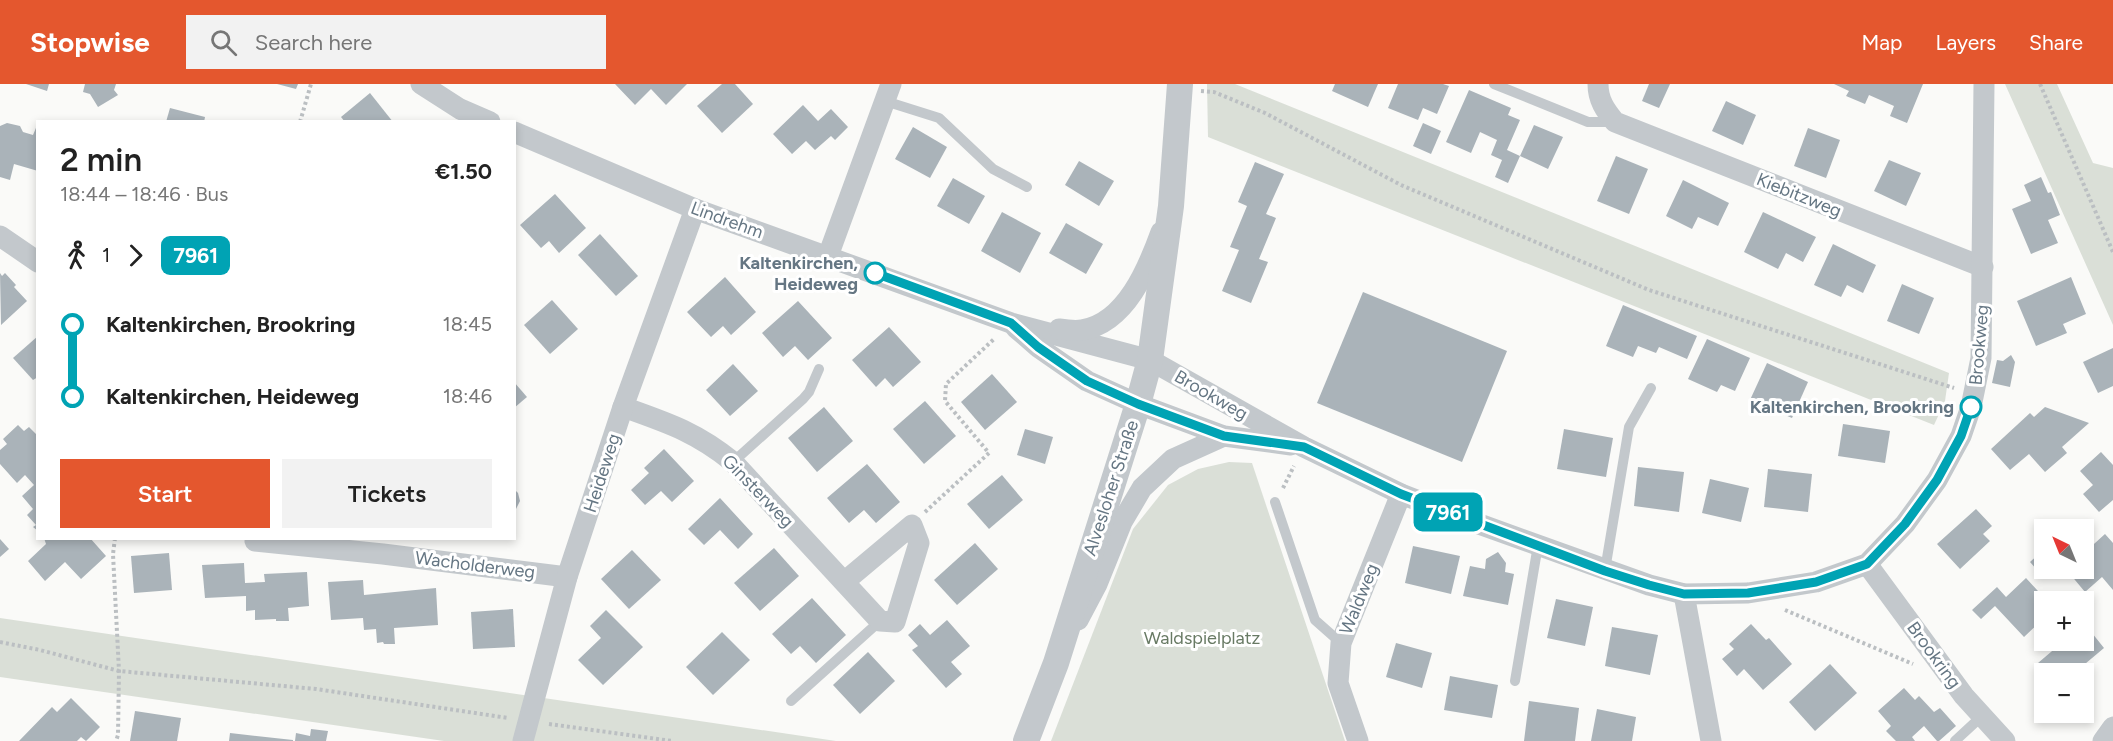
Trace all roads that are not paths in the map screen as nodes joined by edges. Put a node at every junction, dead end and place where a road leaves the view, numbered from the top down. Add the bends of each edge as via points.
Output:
1 (421, 84) edge
2 (1494, 84) edge
3 (1598, 84) edge
4 (1984, 84) edge
5 (1180, 87) edge
6 (888, 93) edge
7 (485, 120) edge
8 (1616, 122) junction
9 (516, 133) edge
10 (1027, 187) dead end
11 (1171, 206) junction
12 (695, 209) junction
13 (0, 236) edge
14 (828, 256) junction
15 (36, 261) edge
16 (1983, 267) junction
17 (1020, 326) junction
18 (1150, 360) junction
19 (819, 369) dead end
20 (1651, 388) dead end
21 (1138, 404) junction
22 (623, 407) junction
23 (1224, 436) junction
24 (1304, 447) junction
25 (733, 462) junction
26 (1401, 494) junction
27 (1275, 502) road end
28 (256, 540) edge
29 (1538, 545) junction
30 (375, 546) edge
31 (1867, 564) junction
32 (1605, 571) junction
33 (567, 577) junction
34 (844, 582) junction
35 (1684, 594) junction
36 (880, 621) junction
37 (1341, 643) junction
38 (1056, 663) junction
39 (1515, 681) dead end
40 (791, 701) dead end
41 (1982, 716) junction
42 (2113, 727) edge
43 (526, 731) edge
44 (1712, 740) edge
45 (1026, 741) edge
46 (1358, 741) edge
47 (1955, 741) edge
48 (2005, 741) edge
49 (2103, 741) edge

1 - 7 street
2 - 8 lane, Kiebitzweg via 1588,122
3 - 8 street via 1604,110
4 - 16 street, Brookweg
5 - 11 street, Alvesloher Straße
6 - 10 lane via 939,118 993,168
6 - 14 street
8 - 16 street, Kiebitzweg
9 - 12 street, Lindrehm
11 - 17 street via 1153,254 1132,293 1114,313 1084,330
11 - 18 street, Alvesloher Straße
12 - 14 street, Lindrehm
12 - 22 street, Heideweg
13 - 15 street
14 - 17 street, Lindrehm
16 - 31 street, Brookweg via 1981,358 1961,436 1937,480 1905,524
17 - 18 street, Lindrehm
17 - 21 street, Lindrehm via 1038,347 1087,381
18 - 21 street, Alvesloher Straße
18 - 24 street, Brookweg
19 - 25 lane via 803,399
20 - 32 lane via 1629,427
21 - 23 street, Brookweg
21 - 38 street, Alvesloher Straße
22 - 25 street, Ginsterweg via 709,442
22 - 33 street, Heideweg
23 - 24 street, Brookweg
23 - 38 street via 1173,459 1142,488
24 - 26 street, Brookweg
25 - 34 street, Ginsterweg
26 - 29 street, Brookweg
26 - 37 street, Waldweg
27 - 37 lane via 1315,620
28 - 30 street, Wacholderweg
29 - 32 street, Brookweg
29 - 39 lane
30 - 33 street, Wacholderweg
31 - 35 street, Brookweg via 1816,582 1748,593
31 - 41 street, Brookring
32 - 35 street, Brookweg
33 - 43 street, Heideweg
34 - 36 street, Ginsterweg
34 - 36 street via 912,525 919,543 896,622
35 - 44 street
36 - 40 lane
37 - 46 street, Waldweg via 1338,683
38 - 45 street, Alvesloher Straße
41 - 47 lane
41 - 48 street, Brookring
42 - 49 street

